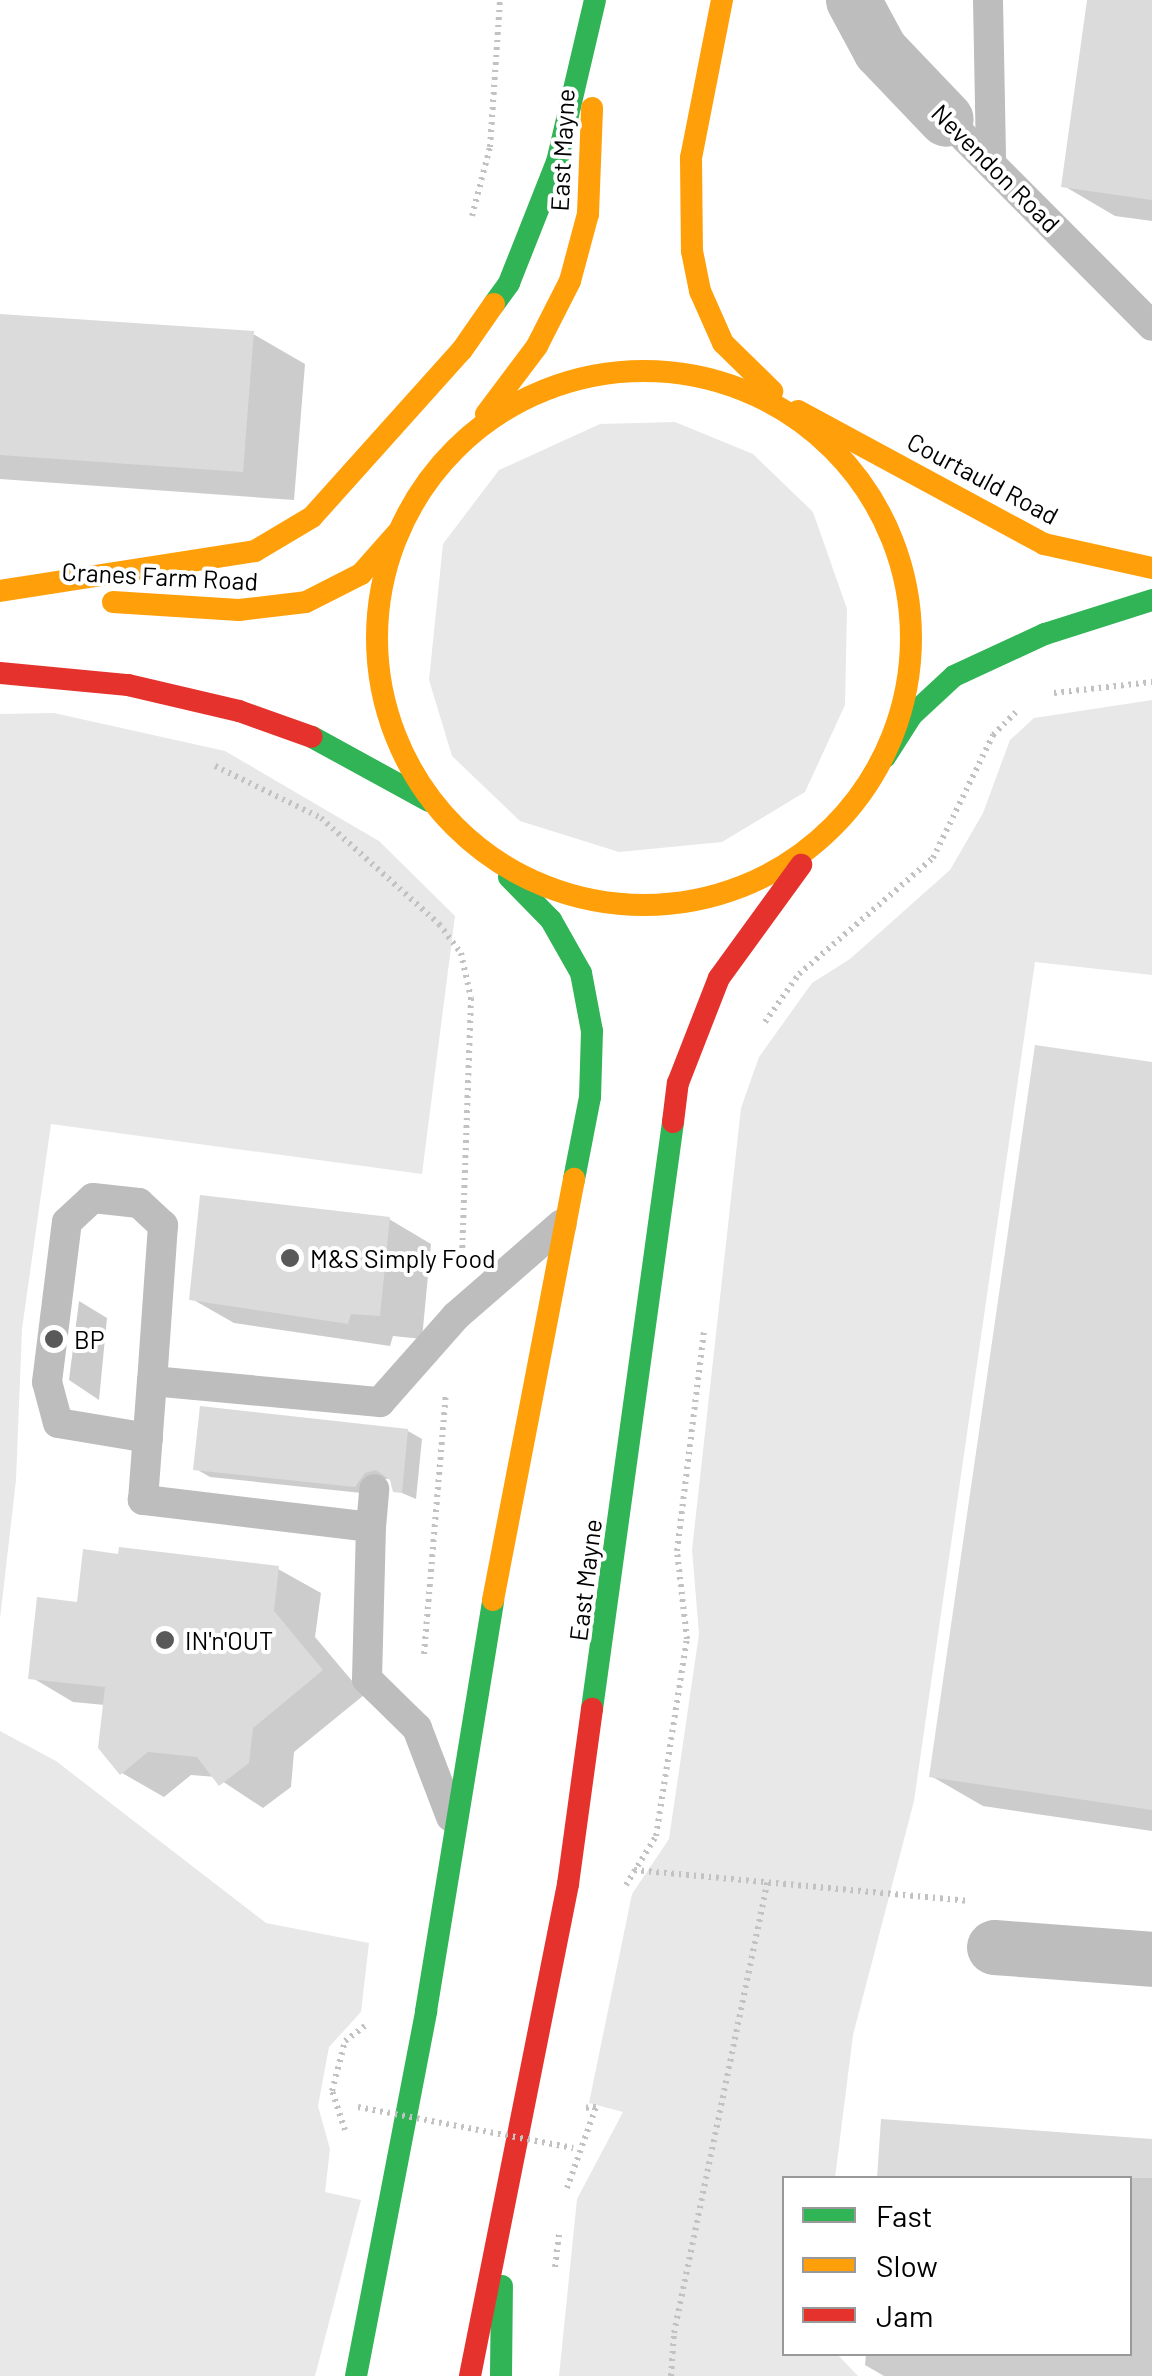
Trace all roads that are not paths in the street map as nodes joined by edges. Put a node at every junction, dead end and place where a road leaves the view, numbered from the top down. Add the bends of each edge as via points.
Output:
1 (596, 0) edge
2 (722, 0) edge
3 (853, 0) edge
4 (988, 0) edge
5 (946, 118) joint
6 (990, 163) junction
7 (1152, 326) edge
8 (798, 410) junction
9 (462, 446) junction
10 (406, 521) junction
11 (1152, 568) edge
12 (0, 594) edge
13 (1152, 600) edge
14 (0, 672) edge
15 (884, 757) junction
16 (431, 803) junction
17 (835, 830) junction
18 (490, 861) junction
19 (571, 1217) junction
20 (152, 1381) junction
21 (148, 1438) junction
22 (374, 1490) dead end
23 (370, 1527) junction
24 (456, 1829) junction
25 (987, 1924) road end
26 (1152, 1959) edge
27 (516, 2163) junction
28 (356, 2376) edge
29 (470, 2376) edge
30 (502, 2376) edge

1 - 9 main road, East Mayne via 592,180 580,248 537,346
1 - 12 main road via 553,176 509,282 462,350 312,517 285,536 224,560
2 - 8 main road via 691,158 692,250 700,291 723,343
3 - 5 street, Nevendon Road via 880,50
4 - 6 lane
5 - 6 lane, Nevendon Road
6 - 7 lane, Nevendon Road
8 - 9 main road via 726,376 654,370 578,379 518,400
8 - 11 main road, Courtauld Road via 1044,544
8 - 15 main road via 836,445 863,485 895,573 905,639 903,691
9 - 10 main road
10 - 12 main road, Cranes Farm Road via 384,553 338,590 275,608
10 - 16 main road via 387,570 377,626 389,720
13 - 15 main road via 1045,634 954,676 912,715
14 - 16 main road via 128,685 239,711 336,746
15 - 17 main road
16 - 18 main road
17 - 18 main road via 794,862 690,901 637,906 540,888
17 - 27 main road, East Mayne via 744,936 701,1015 678,1082 597,1699
18 - 19 main road via 551,920 585,988 592,1068
19 - 20 lane via 456,1316 378,1414
19 - 24 main road via 498,1568
20 - 21 lane
20 - 21 lane via 163,1226 139,1203 93,1198 67,1222 46,1382 58,1423
21 - 23 lane via 142,1500
22 - 23 lane
23 - 24 lane via 368,1679 417,1728
24 - 28 main road
25 - 26 street
27 - 29 main road, East Mayne
27 - 30 main road via 499,2316

